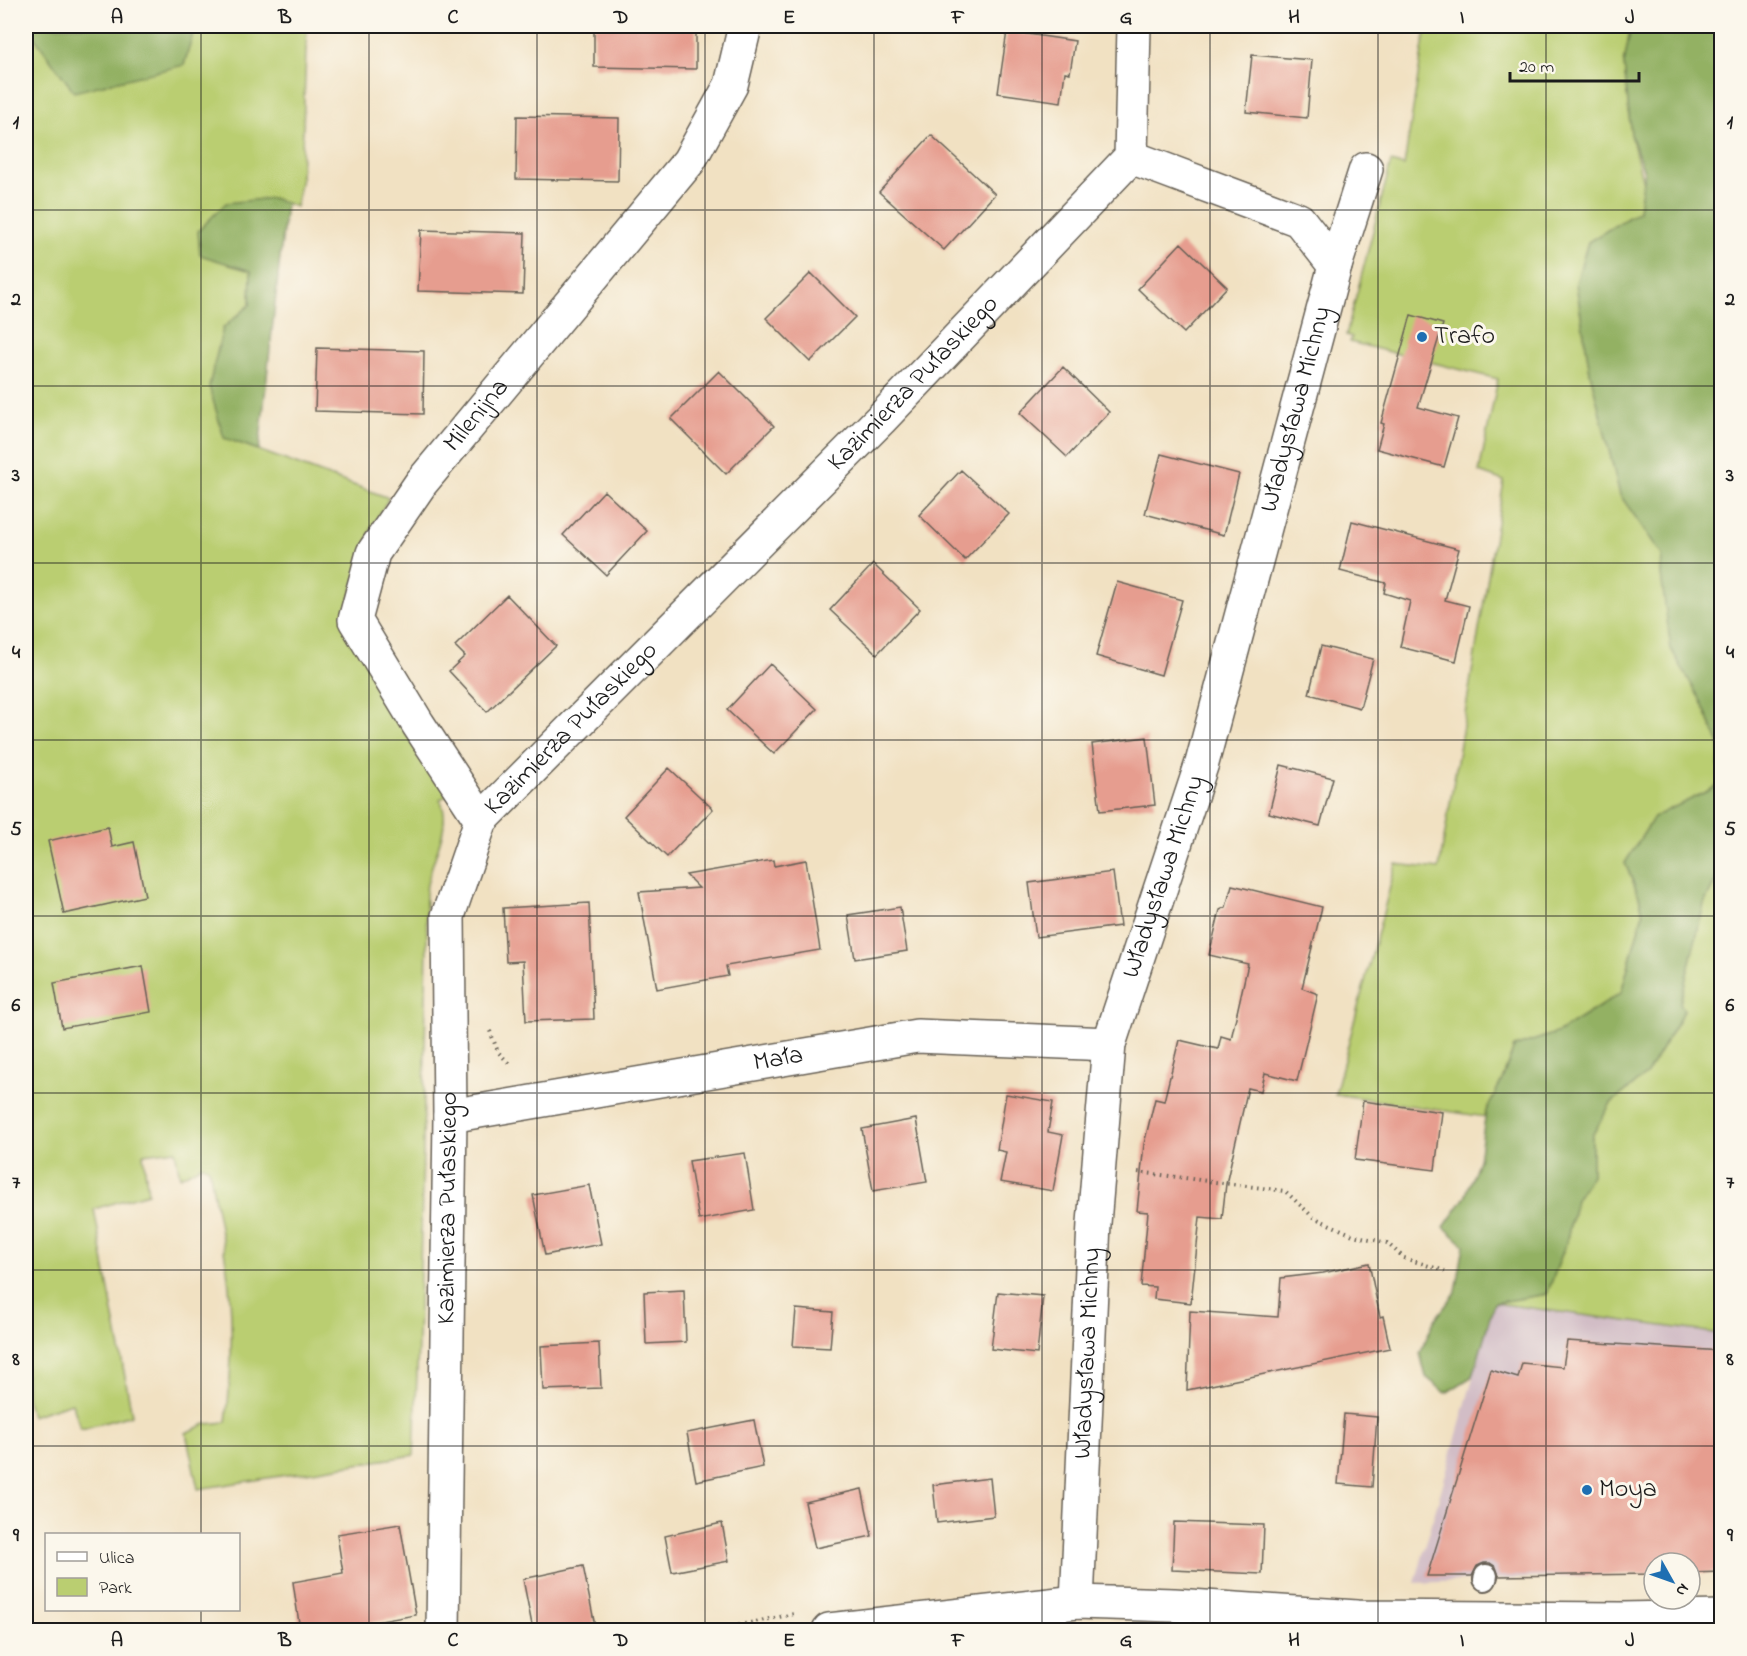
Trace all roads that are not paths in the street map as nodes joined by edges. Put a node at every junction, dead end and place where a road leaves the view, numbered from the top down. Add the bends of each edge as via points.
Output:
1 (745, 26) edge
2 (1134, 26) edge
3 (1131, 157) junction
4 (1366, 169) dead end
5 (1335, 266) junction
6 (481, 820) junction
7 (1109, 1044) junction
8 (450, 1116) junction
9 (1077, 1602) junction
10 (1722, 1617) edge
11 (443, 1630) edge
12 (829, 1630) edge

1 - 6 street, Milenijna via 731,85 689,161 421,483 373,553 356,620
2 - 3 street
3 - 5 street via 1299,220
3 - 6 street, Kazimierza Pułaskiego via 881,419
4 - 5 street, Władysława Michny
5 - 7 street, Władysława Michny via 1202,764
6 - 8 street, Kazimierza Pułaskiego via 448,916
7 - 8 street, Mała via 917,1036
7 - 9 street, Władysława Michny via 1093,1234
8 - 11 street, Kazimierza Pułaskiego
9 - 10 street via 1357,1617
9 - 12 street

